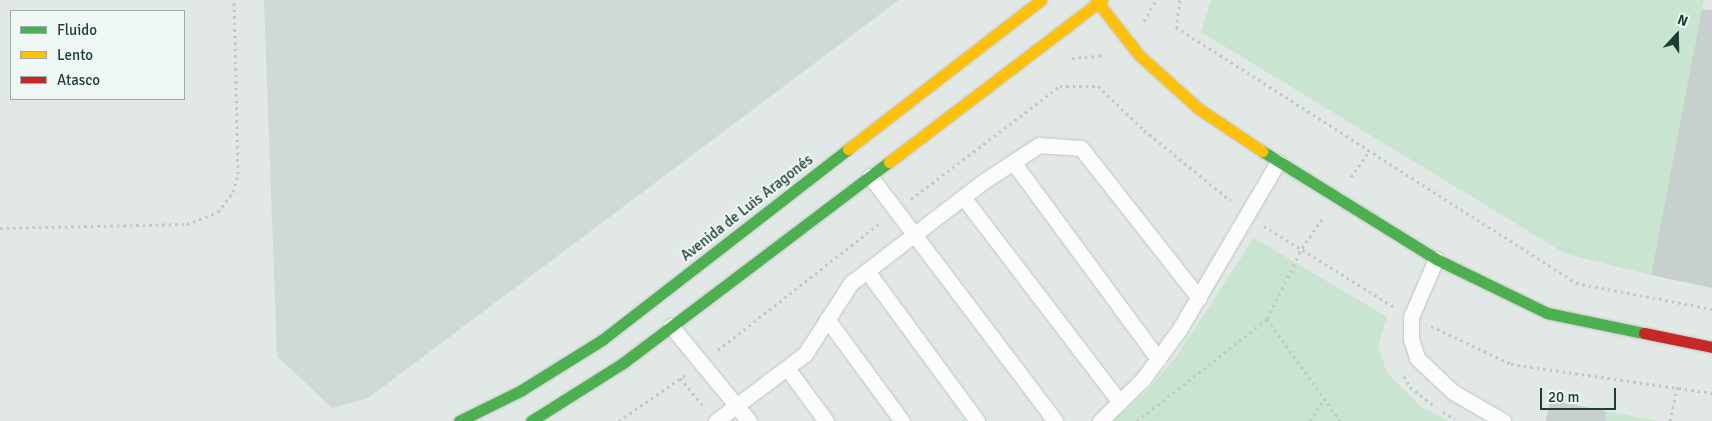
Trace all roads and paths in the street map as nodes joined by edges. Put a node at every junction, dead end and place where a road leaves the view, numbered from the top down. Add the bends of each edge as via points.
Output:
1 (234, 0) edge
2 (1041, 0) edge
3 (1156, 0) edge
4 (1180, 0) edge
5 (1099, 1) edge
6 (1150, 16) dead end
7 (1013, 162) junction
8 (1278, 162) junction
9 (870, 176) junction
10 (963, 197) junction
11 (896, 210) junction
12 (1246, 214) junction
13 (0, 228) edge
14 (914, 235) junction
15 (1300, 252) junction
16 (1436, 259) junction
17 (867, 271) junction
18 (1199, 298) junction
19 (1712, 309) edge
20 (1411, 317) junction
21 (827, 319) junction
22 (1267, 319) junction
23 (671, 326) junction
24 (1712, 347) edge
25 (1158, 358) junction
26 (702, 362) junction
27 (787, 368) junction
28 (680, 378) junction
29 (1677, 387) junction
30 (1712, 394) edge
31 (1324, 399) junction
32 (1120, 402) junction
33 (738, 407) junction
34 (713, 417) edge
35 (535, 420) edge
36 (459, 421) edge
37 (619, 421) edge
38 (749, 421) edge
39 (826, 421) edge
40 (902, 421) edge
41 (977, 421) edge
42 (1055, 421) edge
43 (1100, 421) edge
44 (1137, 421) edge
45 (1310, 421) edge
46 (1340, 421) edge
47 (1503, 421) edge
48 (1670, 421) edge

1 - 13 path via 238,174 233,192 218,212 187,224
2 - 36 main road, Avenida de Luis Aragonés via 602,340 520,390
3 - 6 path
4 - 19 path via 1176,27 1576,283
5 - 8 main road via 1139,55 1199,109
5 - 9 main road
7 - 10 lane
7 - 18 lane via 1039,145 1081,148
7 - 25 lane
8 - 12 lane
8 - 16 main road
9 - 11 lane
9 - 23 main road
10 - 14 lane
10 - 32 lane
11 - 12 path via 1060,86 1098,86 1144,130
11 - 14 lane
11 - 26 path
12 - 15 path
12 - 18 lane
14 - 17 lane
14 - 42 lane
15 - 20 path
15 - 22 path
16 - 20 lane
16 - 24 main road via 1547,313
17 - 21 lane via 846,288
17 - 41 lane
18 - 25 lane
20 - 29 path via 1511,364
20 - 47 lane via 1411,339 1417,358 1453,392
21 - 27 lane via 805,354
21 - 40 lane
22 - 31 path
22 - 44 path
23 - 26 lane
23 - 35 main road via 623,363
25 - 32 lane
26 - 28 path
26 - 33 lane
27 - 33 lane
27 - 39 lane
28 - 34 path
28 - 37 path
29 - 30 path
29 - 48 path
31 - 45 path
31 - 46 path
32 - 43 lane
33 - 34 lane
33 - 38 lane

